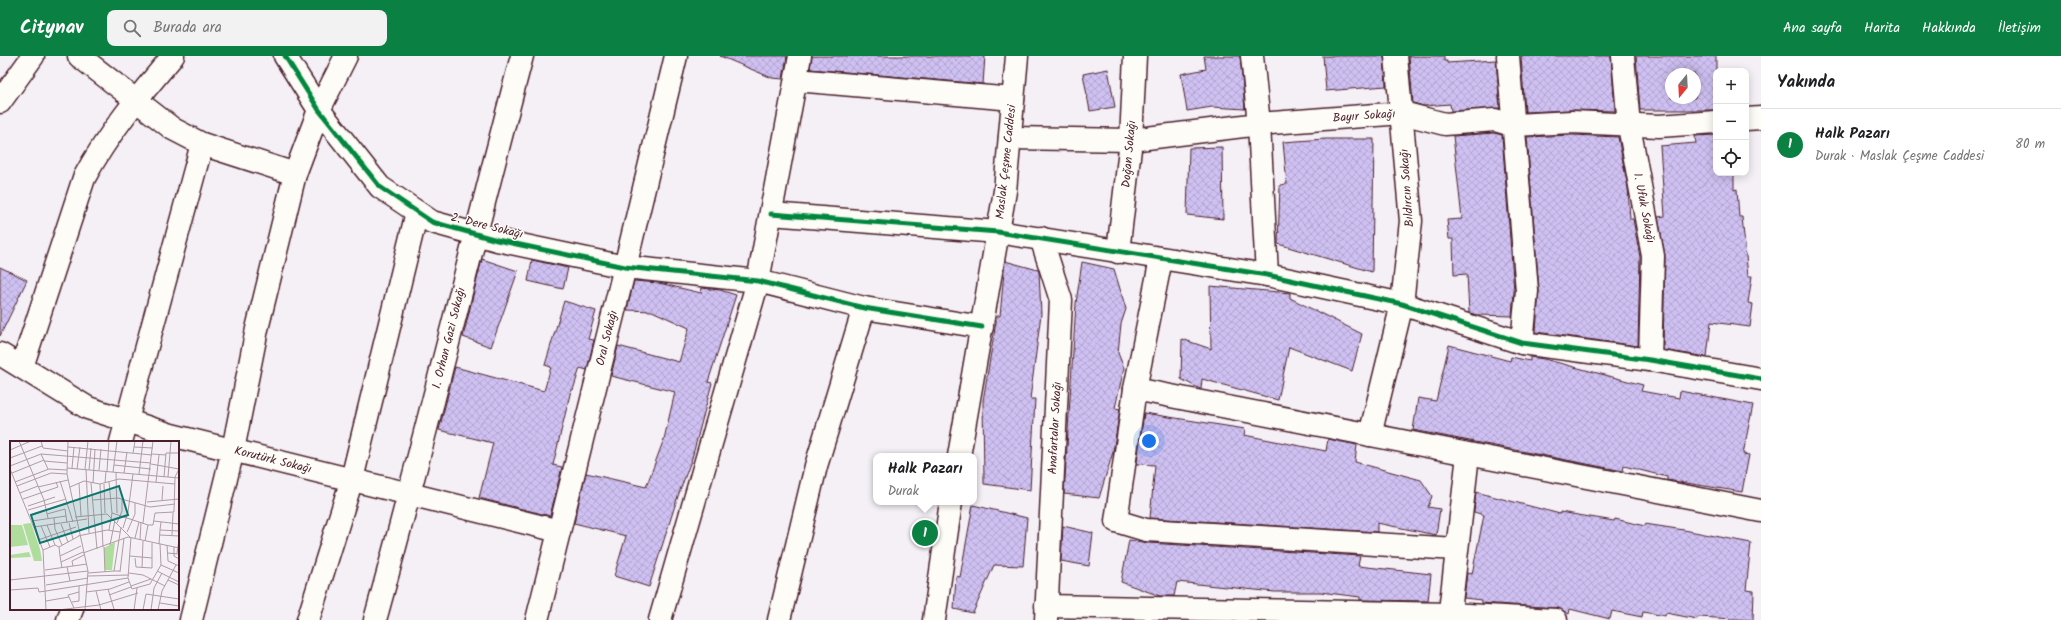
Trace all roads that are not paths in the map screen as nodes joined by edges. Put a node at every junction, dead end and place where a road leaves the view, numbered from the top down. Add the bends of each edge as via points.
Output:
1 (33, 56) edge
2 (80, 56) edge
3 (173, 56) edge
4 (285, 56) edge
5 (346, 56) edge
6 (522, 56) edge
7 (676, 56) edge
8 (800, 56) edge
9 (1017, 56) edge
10 (1135, 56) edge
11 (1252, 56) edge
12 (1396, 56) edge
13 (1508, 56) edge
14 (1623, 56) edge
15 (796, 80) junction
16 (1013, 99) junction
17 (135, 100) junction
18 (0, 102) edge
19 (319, 110) junction
20 (1402, 113) junction
21 (1761, 118) edge
22 (1749, 120) edge
23 (1713, 122) edge
24 (1259, 124) junction
25 (1512, 125) junction
26 (1629, 126) junction
27 (1010, 138) junction
28 (1131, 140) junction
29 (202, 144) junction
30 (296, 174) junction
31 (417, 212) junction
32 (771, 214) junction
33 (998, 232) junction
34 (474, 234) junction
35 (1041, 238) junction
36 (1118, 252) junction
37 (1161, 259) junction
38 (625, 267) junction
39 (1267, 275) junction
40 (758, 281) junction
41 (1402, 304) junction
42 (864, 308) junction
43 (982, 327) junction
44 (1522, 344) junction
45 (0, 354) edge
46 (1650, 360) junction
47 (22, 367) junction
48 (1761, 378) edge
49 (1135, 389) junction
50 (127, 420) junction
51 (1370, 435) junction
52 (121, 441) edge
53 (233, 450) junction
54 (961, 453) edge
55 (1468, 455) junction
56 (352, 479) junction
57 (410, 494) junction
58 (951, 505) edge
59 (1761, 511) edge
60 (559, 531) junction
61 (1456, 549) junction
62 (72, 610) edge
63 (1046, 613) edge
64 (1450, 617) edge
65 (68, 620) edge
66 (191, 620) edge
67 (308, 620) edge
68 (375, 620) edge
69 (537, 620) edge
70 (660, 620) edge
71 (779, 620) edge
72 (934, 620) edge
73 (1556, 620) edge

1 - 18 street
2 - 17 street
3 - 17 street
4 - 19 street, 2. Dere Sokağı
5 - 19 street
6 - 34 street, 1. Orhan Gazi Sokağı
7 - 38 street, Oral Sokağı
8 - 15 street
9 - 16 street, Maslak Çeşme Caddesi
10 - 28 street, Doğan Sokağı
11 - 24 street
12 - 20 street, Bıldırcın Sokağı
13 - 25 street
14 - 26 street, 1. Ufuk Sokağı
15 - 16 street
15 - 32 street
16 - 27 street, Maslak Çeşme Caddesi
17 - 29 street via 173,129
17 - 47 street via 99,150 84,178
19 - 30 street
19 - 31 street, 2. Dere Sokağı via 380,187
20 - 24 street, Bayır Sokağı
20 - 25 street, Bayır Sokağı via 1445,124 1495,120
20 - 41 street, Bıldırcın Sokağı via 1411,221
21 - 22 street
23 - 26 street, Bayır Sokağı
24 - 28 street, Bayır Sokağı
24 - 39 street
25 - 26 street, Bayır Sokağı via 1572,122
25 - 44 street via 1527,291
26 - 46 street, 1. Ufuk Sokağı via 1653,256
27 - 28 street, Bayır Sokağı
27 - 33 street, Maslak Çeşme Caddesi
28 - 36 street, Doğan Sokağı
29 - 30 street
29 - 50 street
30 - 53 street via 258,329
31 - 34 street, 2. Dere Sokağı via 432,222
31 - 56 street
32 - 33 street
32 - 40 street
33 - 35 street
33 - 43 street, Maslak Çeşme Caddesi
34 - 38 street, 2. Dere Sokağı
34 - 57 street, 1. Orhan Gazi Sokağı
35 - 36 street
35 - 63 street, Anafartalar Sokağı via 1061,300
36 - 37 street
37 - 39 street
37 - 49 street
38 - 40 street, 2. Dere Sokağı
38 - 60 street, Oral Sokağı
39 - 41 street
40 - 42 street, 2. Dere Sokağı
40 - 70 street
41 - 44 street
41 - 51 street, Bıldırcın Sokağı
42 - 43 street, 2. Dere Sokağı
42 - 71 street via 816,466
43 - 54 street, Maslak Çeşme Caddesi
44 - 46 street
45 - 47 street, Korutürk Sokağı
46 - 48 street
47 - 50 street, Korutürk Sokağı via 88,408
49 - 51 street
49 - 61 street via 1116,521 1146,530
50 - 52 street
50 - 53 street, Korutürk Sokağı via 171,435
51 - 55 street
53 - 56 street, Korutürk Sokağı
53 - 66 street
55 - 59 street
55 - 61 street
56 - 57 street, Korutürk Sokağı
56 - 67 street
57 - 60 street, Korutürk Sokağı
57 - 68 street, 1. Orhan Gazi Sokağı
58 - 72 street
60 - 69 street, Oral Sokağı
61 - 64 street
62 - 65 street
63 - 64 street
64 - 73 street

